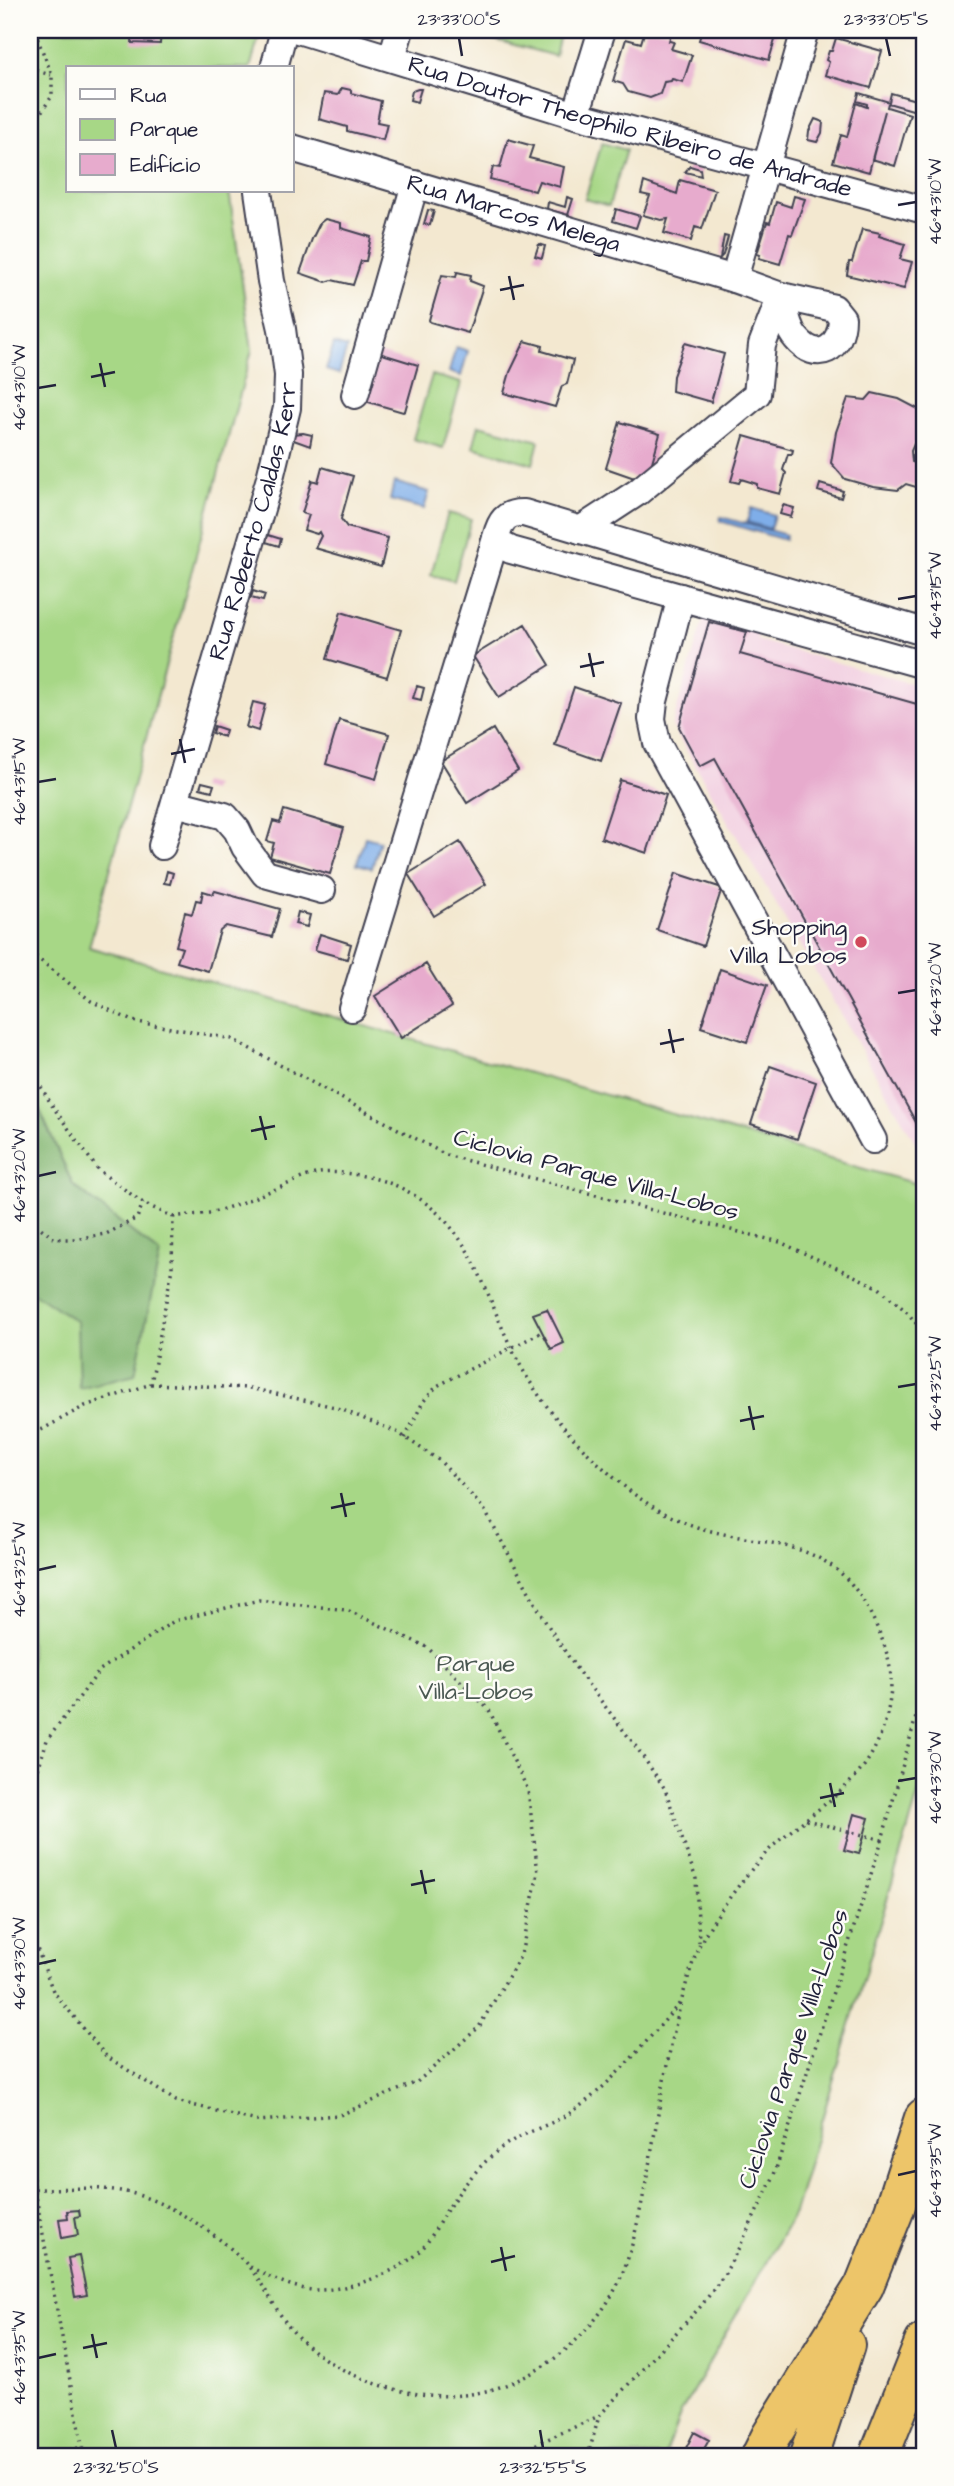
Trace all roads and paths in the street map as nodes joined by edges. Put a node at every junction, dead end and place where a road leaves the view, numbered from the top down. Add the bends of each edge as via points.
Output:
1 (34, 30) edge
2 (284, 30) edge
3 (298, 30) edge
4 (400, 30) edge
5 (602, 30) edge
6 (805, 30) edge
7 (393, 57) junction
8 (275, 66) edge
9 (30, 69) edge
10 (52, 75) junction
11 (576, 115) junction
12 (30, 129) edge
13 (294, 149) edge
14 (767, 165) junction
15 (415, 184) junction
16 (258, 192) edge
17 (924, 210) edge
18 (734, 279) junction
19 (355, 395) dead end
20 (580, 530) junction
21 (496, 538) junction
22 (748, 579) junction
23 (681, 597) junction
24 (738, 613) junction
25 (924, 632) edge
26 (924, 665) edge
27 (175, 803) junction
28 (162, 846) dead end
29 (322, 890) dead end
30 (30, 951) edge
31 (352, 1008) dead end
32 (30, 1069) edge
33 (873, 1140) dead end
34 (143, 1203) junction
35 (173, 1217) junction
36 (30, 1220) edge
37 (542, 1332) dead end
38 (924, 1333) edge
39 (512, 1347) junction
40 (151, 1384) junction
41 (30, 1436) edge
42 (405, 1438) junction
43 (924, 1688) edge
44 (30, 1796) edge
45 (804, 1820) junction
46 (882, 1840) junction
47 (30, 1930) edge
48 (699, 1943) junction
49 (681, 2001) junction
50 (924, 2118) edge
51 (30, 2164) edge
52 (35, 2189) junction
53 (40, 2218) junction
54 (30, 2220) edge
55 (249, 2267) junction
56 (864, 2286) junction
57 (924, 2343) edge
58 (599, 2416) junction
59 (83, 2447) junction
60 (42, 2456) edge
61 (84, 2456) edge
62 (510, 2456) edge
63 (588, 2456) edge
64 (761, 2456) edge
65 (809, 2456) edge
66 (879, 2456) edge

1 - 10 path
2 - 8 street
3 - 7 street, Rua Doutor Theophilo Ribeiro de Andrade
4 - 7 street
5 - 11 street
6 - 14 street
7 - 11 street, Rua Doutor Theophilo Ribeiro de Andrade
9 - 10 path
10 - 12 path via 52,96
11 - 14 street, Rua Doutor Theophilo Ribeiro de Andrade
13 - 15 street, Rua Marcos Melega
14 - 17 street, Rua Doutor Theophilo Ribeiro de Andrade
14 - 18 street
15 - 18 street, Rua Marcos Melega
15 - 19 street
16 - 27 street, Rua Roberto Caldas Kerr via 282,329 288,408
18 - 20 street, Rua Marcos Melega via 781,296 762,345 757,394 638,492
20 - 21 street via 514,512 500,523
20 - 22 street
21 - 23 street via 511,550
21 - 31 street
22 - 24 street
22 - 25 street
23 - 24 street
23 - 33 street via 654,701 657,743
24 - 26 street
27 - 28 street, Rua Roberto Caldas Kerr
27 - 29 street via 225,816 265,874
30 - 38 path, Ciclovia Parque Villa-Lobos via 91,1002 132,1021 232,1039 446,1155 780,1242 878,1287
32 - 34 path via 98,1170
34 - 35 path
34 - 36 path via 137,1218 127,1224 106,1234 73,1239 55,1239
35 - 39 path via 213,1212 320,1173 365,1176 399,1187 431,1207 461,1241 482,1276
35 - 40 path via 172,1268
37 - 39 path
39 - 42 path via 437,1386 423,1402
39 - 45 path via 554,1416 583,1450 631,1492 699,1527 797,1547 855,1585 883,1640 891,1675 889,1706 858,1775
40 - 41 path via 85,1406
40 - 42 path via 261,1390 335,1406
42 - 48 path via 440,1461 484,1509 545,1621 665,1789 696,1879
43 - 46 path, Ciclovia Parque Villa-Lobos
44 - 47 path via 47,1740 100,1670 174,1621 259,1600 347,1610 427,1647 489,1710 527,1790 538,1873 521,1955 479,2027 416,2082 340,2115 257,2121 176,2101 106,2056 53,1992
45 - 46 path
45 - 48 path via 764,1854
46 - 58 path, Ciclovia Parque Villa-Lobos via 773,2178 743,2242 702,2305
48 - 49 path
49 - 55 path via 605,2087 573,2111 495,2152 454,2199 422,2249 387,2273 353,2286 314,2290
49 - 55 path via 636,2229 615,2292 590,2326 534,2374 464,2395 413,2393 377,2385 334,2365 297,2336
50 - 56 highway
51 - 52 path
52 - 53 path
52 - 55 path via 93,2188 140,2196 184,2216
53 - 54 path
53 - 59 path
56 - 64 highway
56 - 65 highway
57 - 66 highway
58 - 62 path
58 - 63 path, Ciclovia Parque Villa-Lobos
59 - 60 path
59 - 61 path

